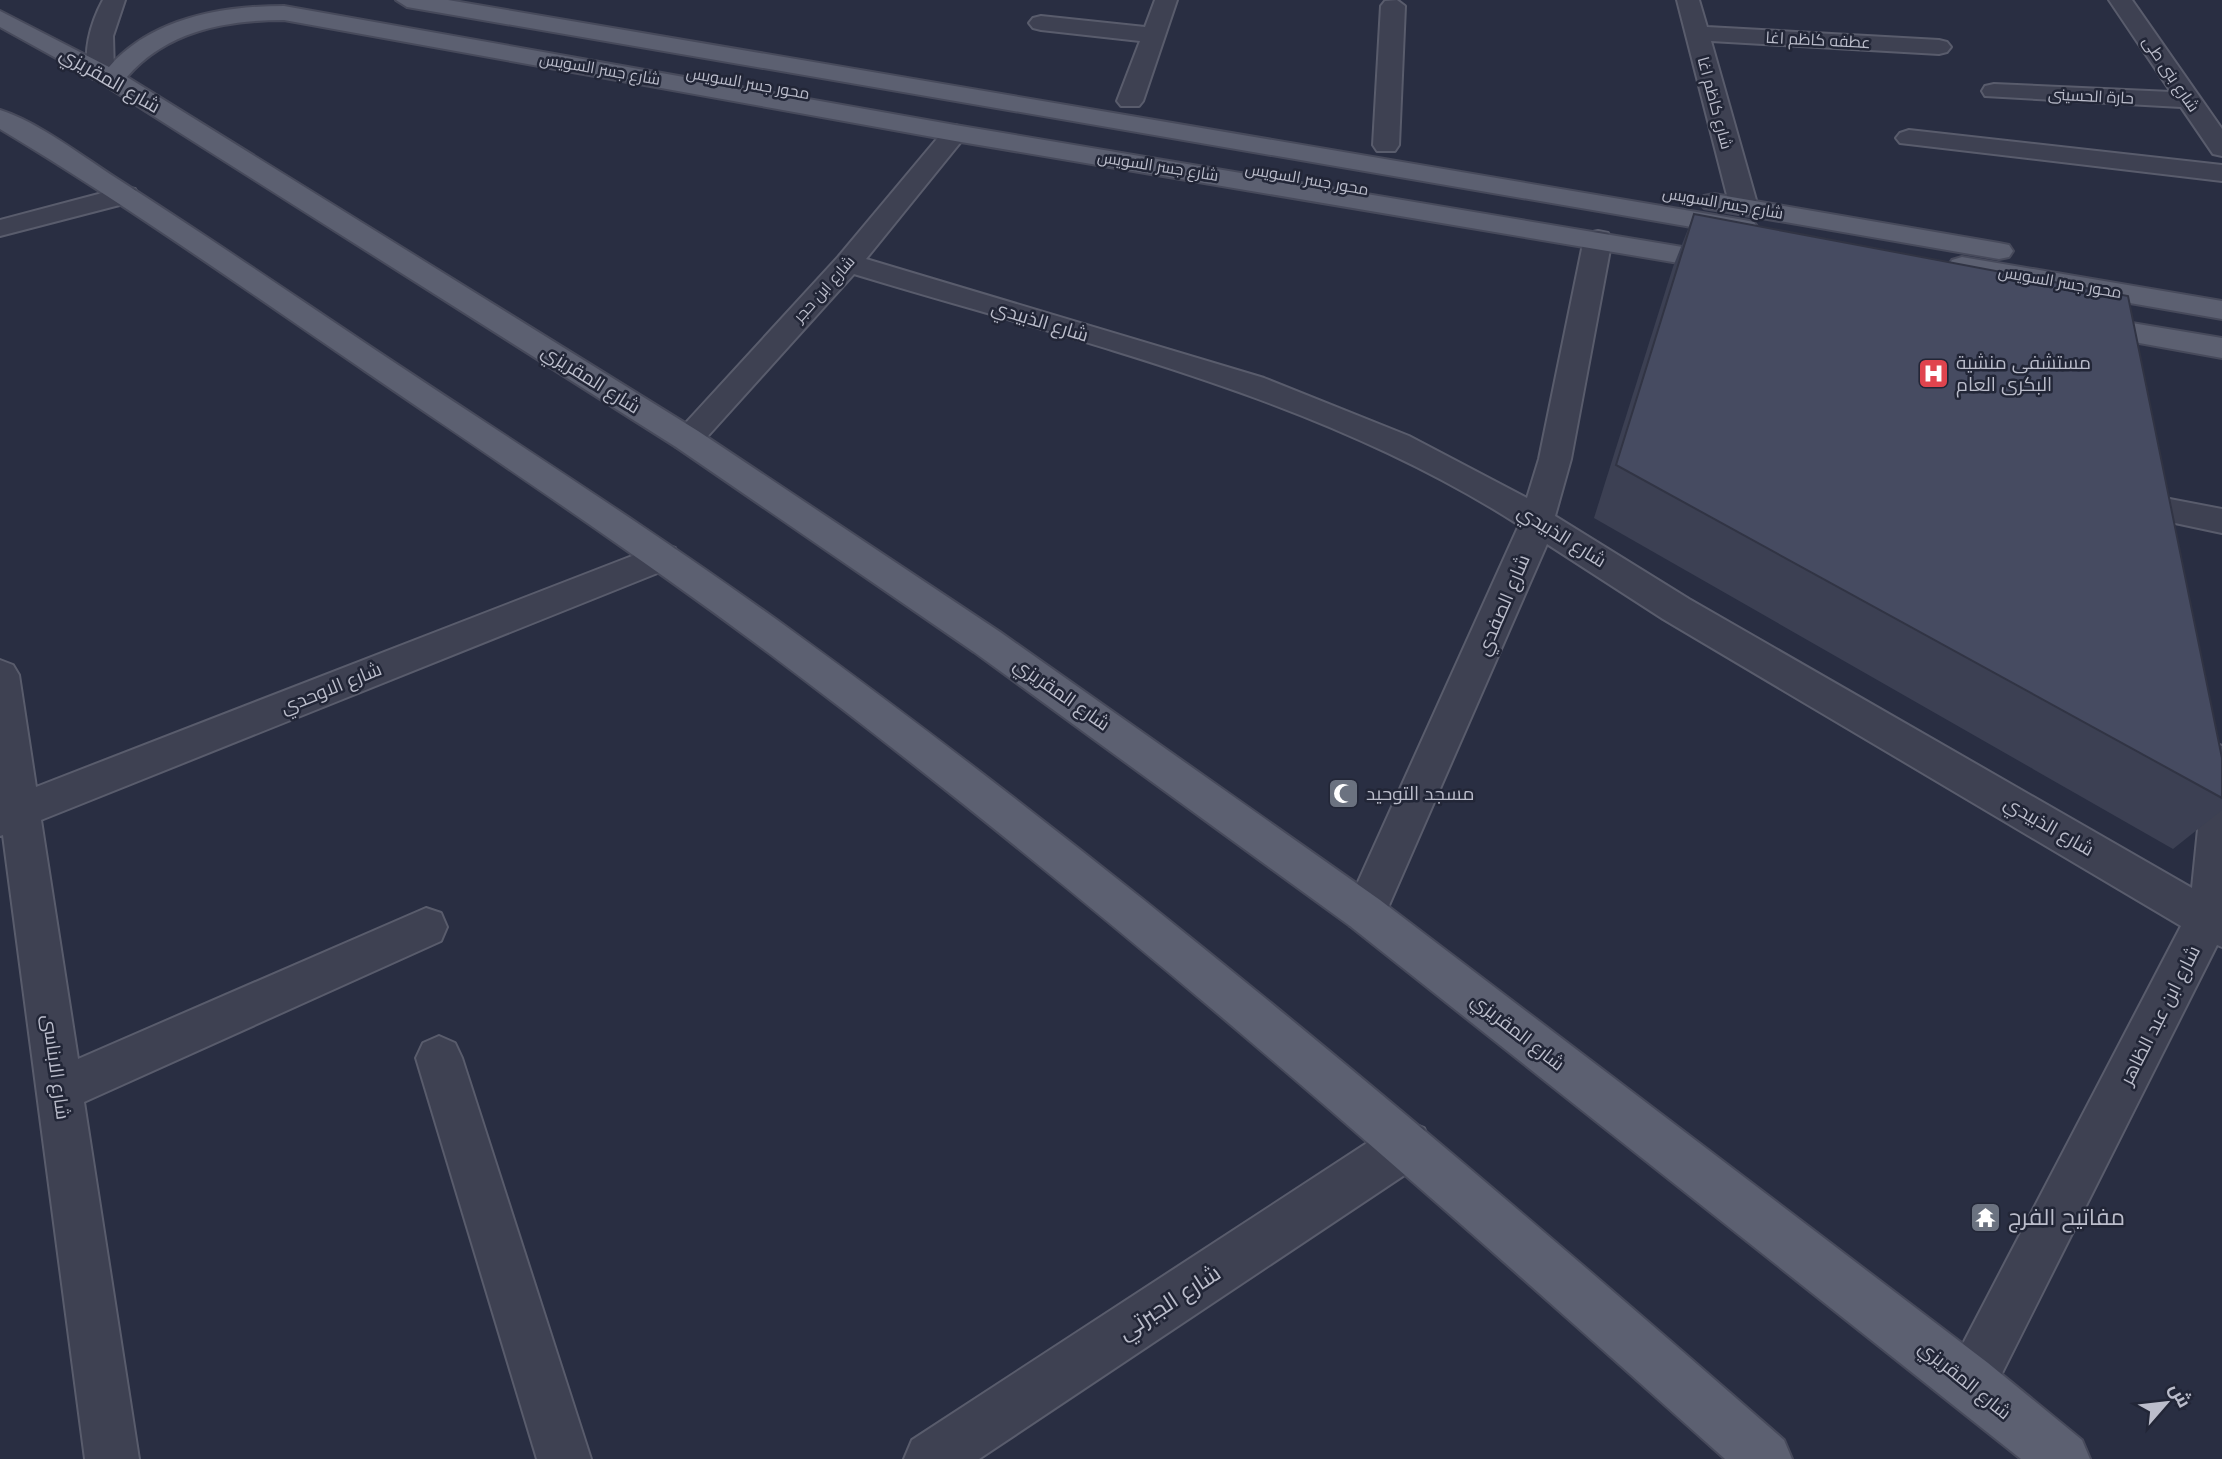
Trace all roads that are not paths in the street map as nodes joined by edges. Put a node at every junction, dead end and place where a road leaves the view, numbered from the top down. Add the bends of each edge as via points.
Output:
1 (114, 0) edge
2 (232, 0) edge
3 (407, 0) edge
4 (520, 0) edge
5 (1166, 0) edge
6 (1688, 0) edge
7 (2120, 0) edge
8 (266, 6) edge
9 (1393, 6) dead end
10 (0, 18) edge
11 (1041, 23) dead end
12 (1696, 33) junction
13 (1153, 34) junction
14 (1940, 47) dead end
15 (107, 76) junction
16 (1994, 91) dead end
17 (2188, 99) junction
18 (2222, 99) edge
19 (1130, 102) junction
20 (0, 118) edge
21 (955, 133) junction
22 (1909, 138) dead end
23 (1386, 145) junction
24 (2222, 148) edge
25 (2222, 173) edge
26 (125, 195) junction
27 (1744, 207) junction
28 (0, 228) edge
29 (1598, 239) junction
30 (848, 263) junction
31 (1760, 263) joint
32 (2222, 289) edge
33 (2222, 310) edge
34 (2119, 330) junction
35 (2222, 339) edge
36 (2222, 348) edge
37 (2127, 371) edge
38 (687, 439) junction
39 (2146, 467) edge
40 (2154, 508) junction
41 (1538, 520) junction
42 (2222, 521) edge
43 (2164, 548) edge
44 (663, 557) junction
45 (0, 675) edge
46 (2206, 722) edge
47 (2221, 813) edge
48 (10, 815) edge
49 (1365, 913) junction
50 (2214, 923) edge
51 (426, 927) dead end
52 (439, 1058) dead end
53 (60, 1090) junction
54 (1407, 1145) junction
55 (1969, 1382) junction
56 (112, 1459) edge
57 (564, 1459) edge
58 (931, 1459) edge
59 (1765, 1459) edge
60 (2063, 1459) edge

1 - 15 street via 102,27 99,51
2 - 8 main road via 245,10
3 - 33 main road, محور جسر السويس
4 - 19 main road, شارع جسر السويس
5 - 13 street
6 - 12 street, شارع كاظم اغا
7 - 17 street, شارع بنى طى
8 - 15 main road, شارع جسر السويس via 168,35
8 - 21 main road, شارع جسر السويس
8 - 31 main road, محور جسر السويس
9 - 23 street
10 - 15 main road, شارع المقريزي
11 - 13 street
12 - 14 street, عطفه كاظم اغا
12 - 27 street, شارع كاظم اغا
13 - 19 street
15 - 38 main road, شارع المقريزي
16 - 17 street, حارة الحسينى
17 - 18 street, حارة الحسينى
17 - 24 street, شارع بنى طى
19 - 23 main road, شارع جسر السويس
20 - 26 main road
21 - 29 main road, شارع جسر السويس
21 - 30 street, شارع ابن حجر
22 - 25 street
23 - 27 main road, شارع جسر السويس
26 - 28 street
26 - 44 main road
27 - 32 main road, شارع جسر السويس
29 - 31 main road, شارع جسر السويس
29 - 41 street, شارع الصفدي via 1555,459
30 - 38 street, شارع ابن حجر
30 - 41 street, شارع الذبيدي via 1302,402 1446,467
34 - 35 main road, محور جسر السويس via 2061,315
34 - 36 main road
34 - 37 street
38 - 49 main road, شارع المقريزي via 1104,723
39 - 40 street
40 - 42 street
40 - 43 street
41 - 49 street, شارع الصفدي via 1504,607
41 - 50 street, شارع الذبيدي via 1676,609
44 - 48 street, شارع الاوحدي
44 - 54 main road via 1051,850
45 - 48 street, شارع الابناسى
46 - 47 street, شارع ابن عبد الظاهر
47 - 50 street, شارع ابن عبد الظاهر
48 - 53 street, شارع الابناسى
49 - 55 main road, شارع المقريزي
50 - 55 street, شارع ابن عبد الظاهر via 2186,966
51 - 53 street
52 - 57 street
53 - 56 street, شارع الابناسى
54 - 58 street, شارع الجبرتي
54 - 59 main road
55 - 60 main road, شارع المقريزي

